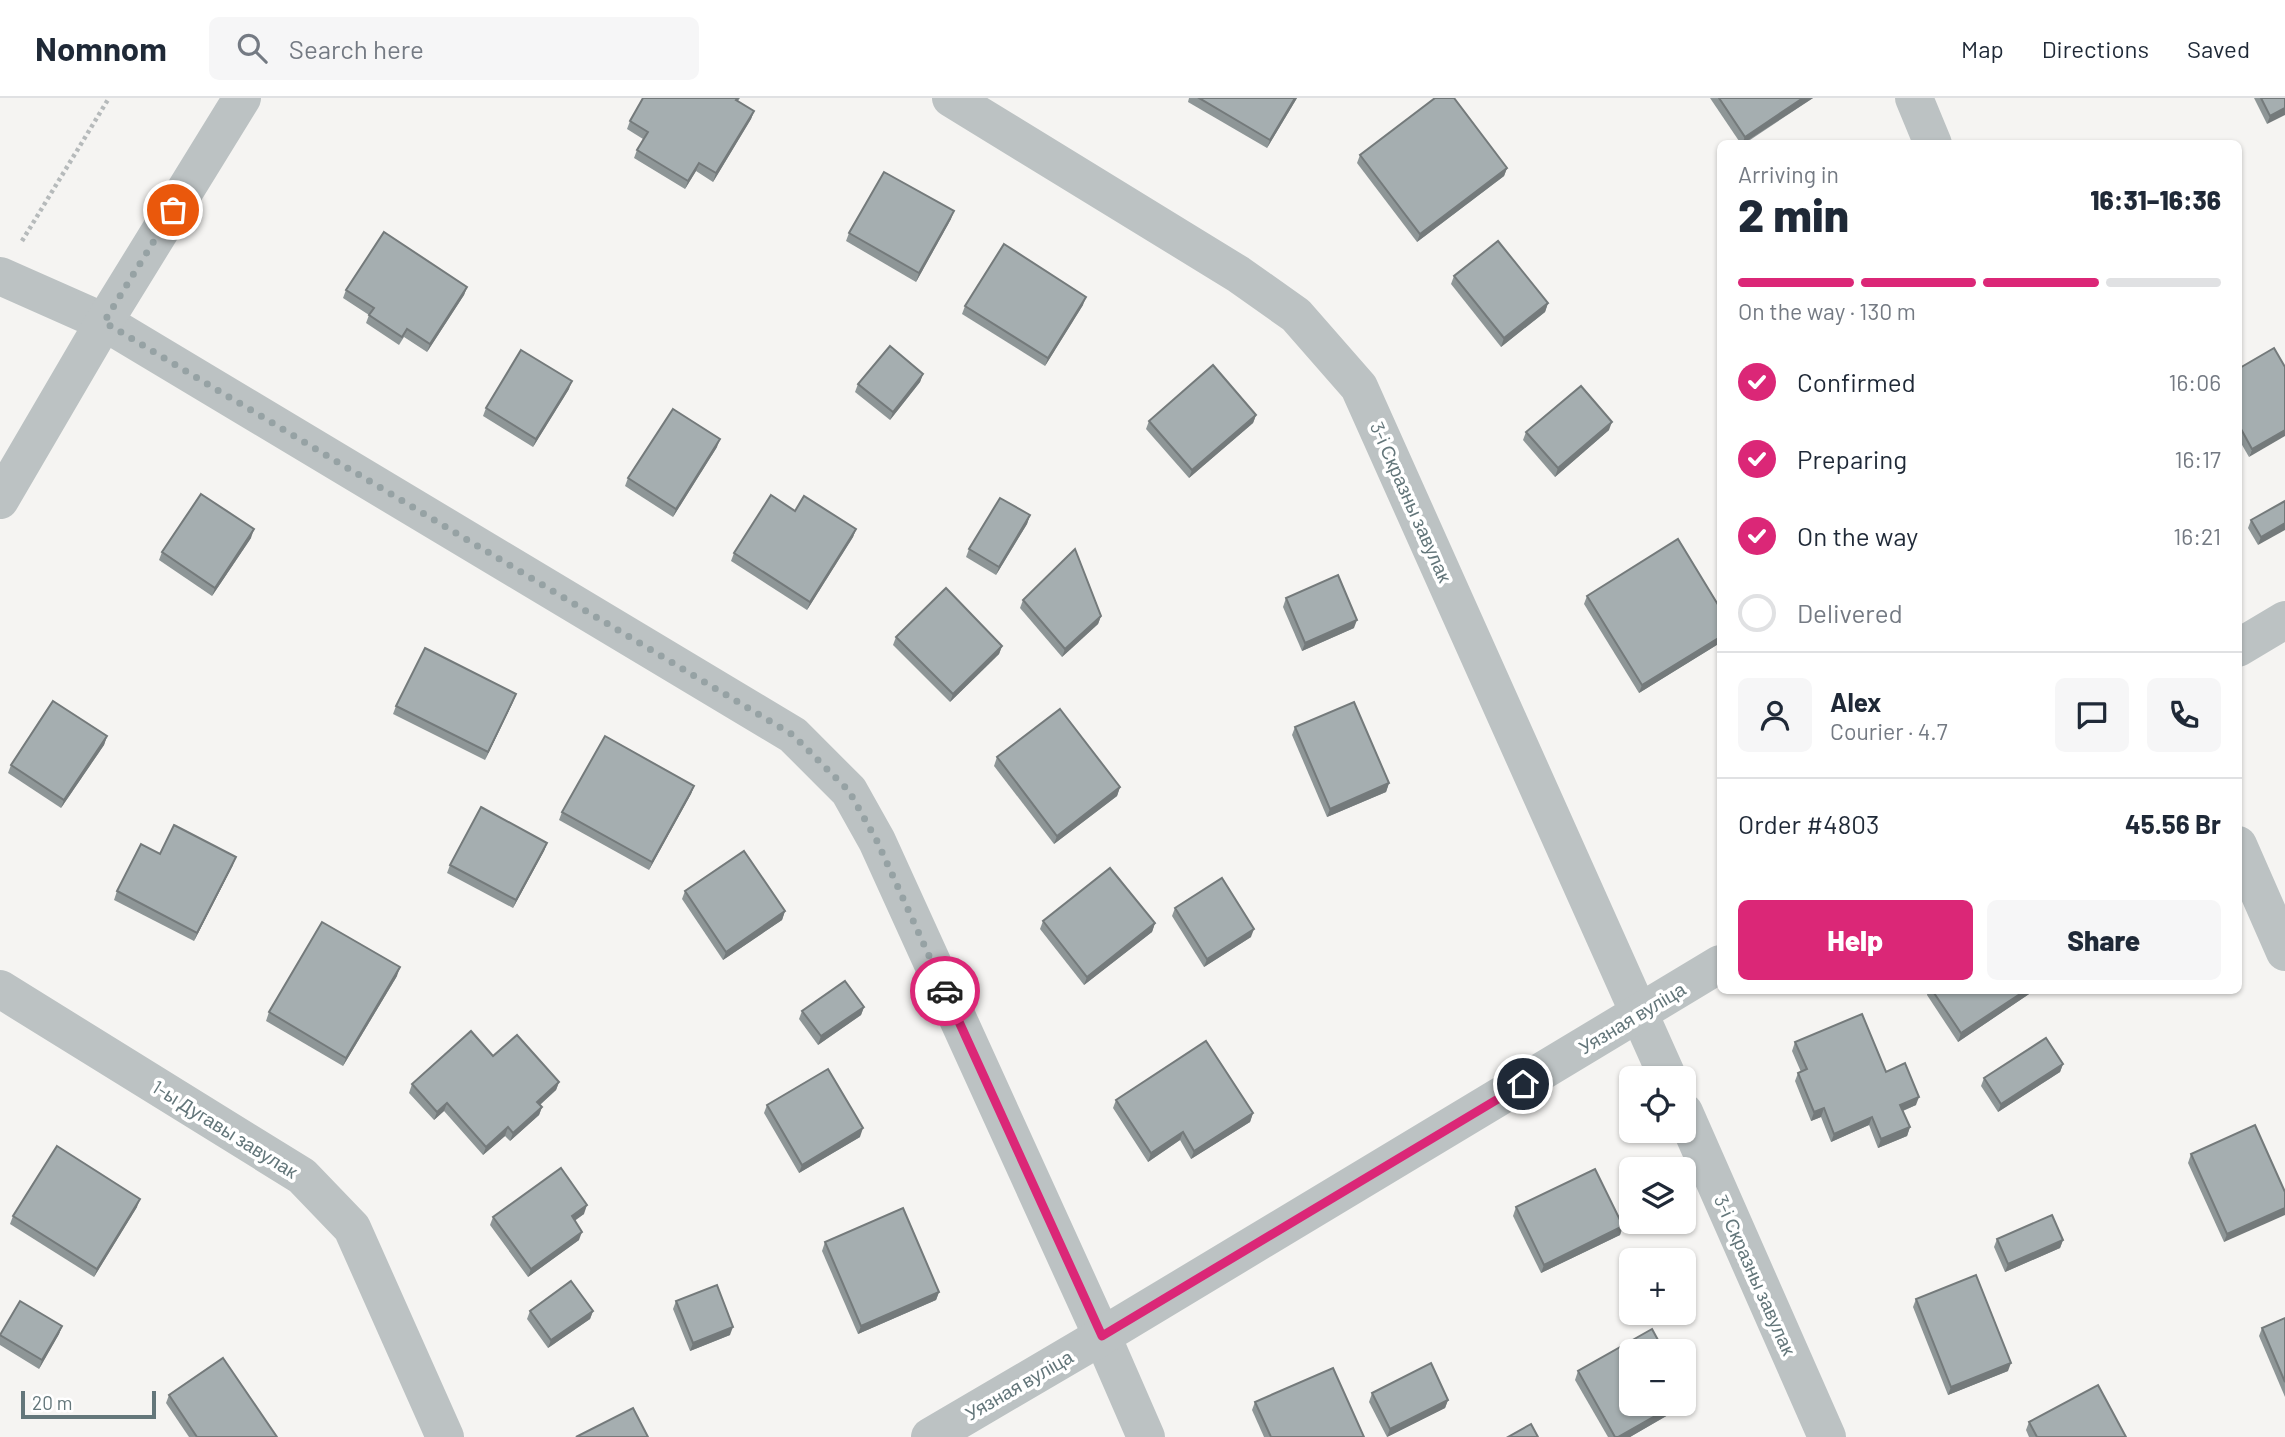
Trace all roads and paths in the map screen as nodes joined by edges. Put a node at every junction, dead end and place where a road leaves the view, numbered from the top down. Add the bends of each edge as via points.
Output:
1 (109, 98) edge
2 (242, 98) edge
3 (951, 98) edge
4 (1914, 98) edge
5 (1931, 140) edge
6 (0, 276) edge
7 (104, 322) junction
8 (0, 500) edge
9 (2285, 620) edge
10 (2242, 646) edge
11 (2242, 854) edge
12 (2285, 952) edge
13 (1717, 966) edge
14 (0, 989) edge
15 (1639, 1013) junction
16 (1663, 1066) edge
17 (1696, 1139) edge
18 (1102, 1336) junction
19 (445, 1437) edge
20 (930, 1437) edge
21 (1146, 1437) edge
22 (1827, 1437) edge

1 - 6 path
2 - 7 street
3 - 15 street, 3-і Скразны завулак via 1238,274 1296,316 1359,387
4 - 5 street
6 - 7 street
7 - 8 street
7 - 18 street via 793,735 840,781 877,841
9 - 10 street
11 - 12 street
13 - 15 street, Уязная вуліца
14 - 19 street, 1-ы Дугавы завулак via 302,1176 352,1228
15 - 16 street, 3-і Скразны завулак
15 - 18 street, Уязная вуліца
17 - 22 street, 3-і Скразны завулак
18 - 20 street, Уязная вуліца
18 - 21 street

